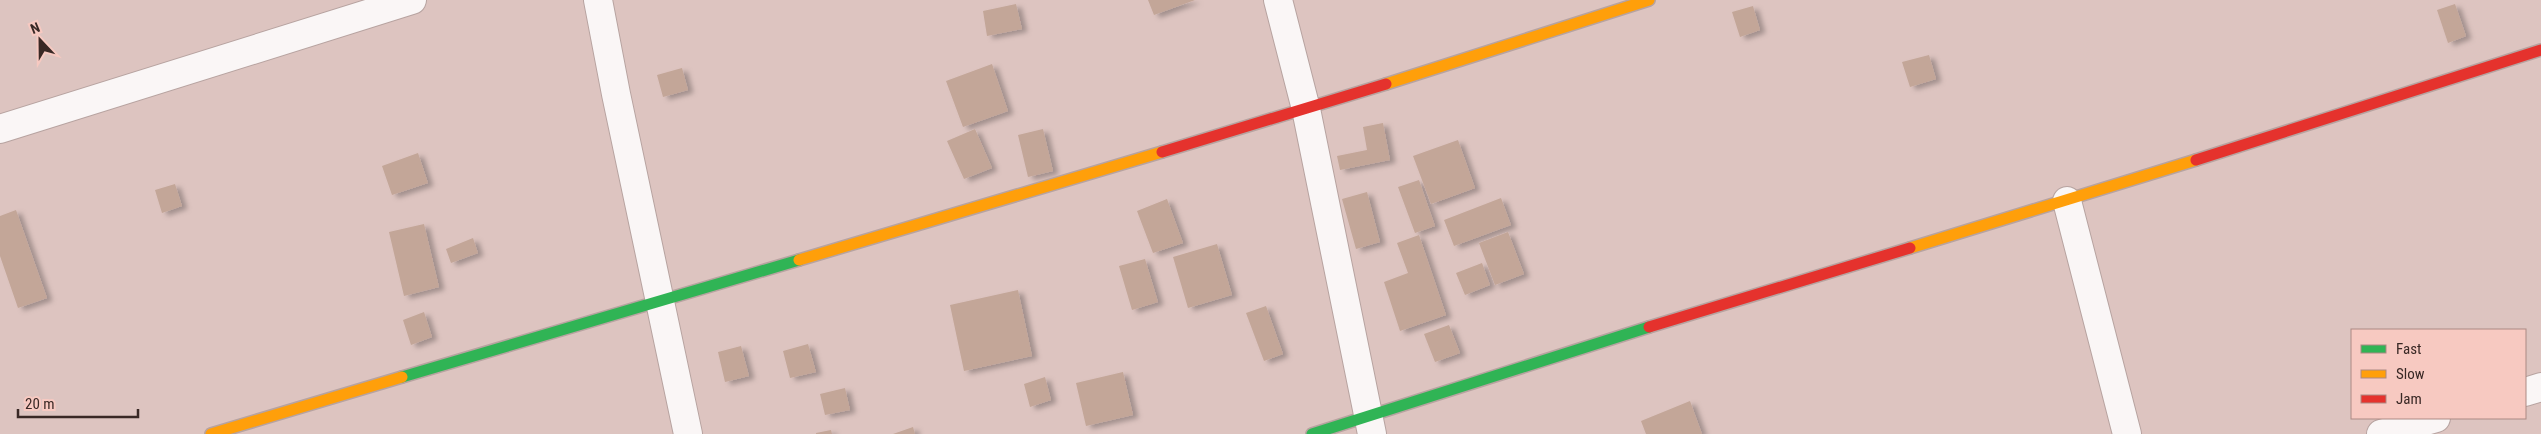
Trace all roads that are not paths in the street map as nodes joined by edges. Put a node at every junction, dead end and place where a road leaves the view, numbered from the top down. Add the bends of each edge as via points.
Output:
1 (412, 0) edge
2 (598, 0) edge
3 (1278, 0) edge
4 (1649, 0) edge
5 (2541, 50) edge
6 (1306, 109) junction
7 (0, 129) edge
8 (2067, 200) junction
9 (661, 300) junction
10 (2541, 387) edge
11 (2526, 392) edge
12 (2433, 419) edge
13 (1370, 424) edge
14 (211, 434) edge
15 (688, 434) edge
16 (1312, 434) edge
17 (2127, 434) edge
18 (2381, 434) edge

1 - 7 street
2 - 9 street
3 - 6 street
4 - 6 street
5 - 8 street
6 - 9 street
6 - 13 street
8 - 13 street
8 - 17 street
9 - 14 street
9 - 15 street
10 - 11 street
12 - 18 street
13 - 16 street

